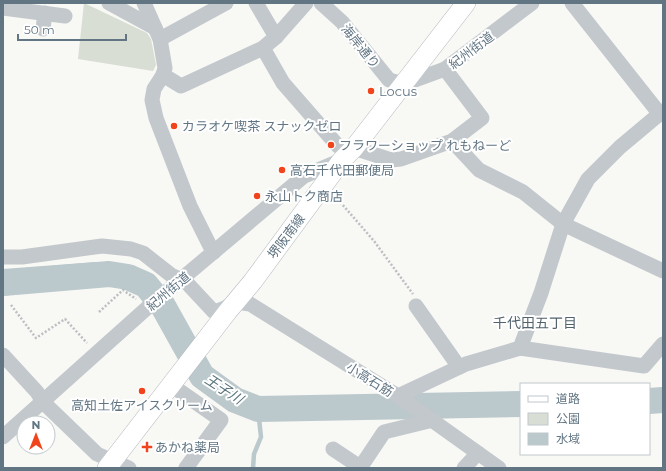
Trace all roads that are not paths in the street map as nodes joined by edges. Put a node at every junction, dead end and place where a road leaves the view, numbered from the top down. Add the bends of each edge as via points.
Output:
1 (109, 3) edge
2 (144, 3) edge
3 (226, 3) edge
4 (256, 3) edge
5 (306, 3) edge
6 (321, 3) edge
7 (466, 3) edge
8 (532, 3) edge
9 (572, 3) edge
10 (3, 8) edge
11 (45, 13) junction
12 (65, 16) dead end
13 (43, 29) dead end
14 (157, 33) junction
15 (276, 36) junction
16 (263, 48) junction
17 (445, 69) junction
18 (163, 75) junction
19 (404, 84) junction
20 (661, 112) edge
21 (452, 141) junction
22 (345, 152) junction
23 (563, 224) junction
24 (214, 252) junction
25 (3, 257) edge
26 (663, 271) edge
27 (175, 284) junction
28 (236, 302) junction
29 (416, 306) road end
30 (663, 344) edge
31 (520, 348) junction
32 (3, 356) edge
33 (460, 367) junction
34 (176, 378) junction
35 (398, 396) junction
36 (43, 402) junction
37 (433, 420) junction
38 (3, 437) edge
39 (333, 449) dead end
40 (478, 453) junction
41 (116, 466) edge
42 (186, 468) edge
43 (360, 468) edge
44 (464, 468) edge
45 (499, 468) edge

1 - 14 street
2 - 14 street
3 - 14 street
4 - 15 street
5 - 15 street
6 - 19 street, 海岸通り via 342,22 389,80
7 - 19 main road, 堺阪南線
8 - 17 street, 紀州街道
9 - 20 street
10 - 11 street
11 - 12 street
11 - 13 street
14 - 18 street via 166,68
15 - 16 street
16 - 18 street via 181,86
16 - 22 street via 282,83
17 - 19 street, 紀州街道
17 - 21 street via 482,118
18 - 24 street via 154,89 152,100 156,118 190,206
19 - 22 main road, 堺阪南線
20 - 23 street via 588,179
21 - 22 street via 392,160
21 - 23 street via 479,170 523,192
22 - 24 street, 紀州街道 via 304,176
22 - 28 main road, 堺阪南線
23 - 26 street
23 - 31 street
24 - 27 street, 紀州街道
25 - 27 street via 22,257 102,246 131,249 143,253 171,275
27 - 28 street via 186,282 214,312
27 - 36 street, 紀州街道
28 - 34 main road, 堺阪南線
28 - 35 street, 小高石筋 via 250,304
29 - 33 street
30 - 31 street via 644,366
31 - 33 street
32 - 36 street via 37,392
33 - 35 street
34 - 41 main road, 堺阪南線
34 - 42 street via 221,420
35 - 37 street, 小高石筋
36 - 38 street, 紀州街道
36 - 41 street via 97,454
37 - 40 street, 小高石筋
37 - 43 street via 384,432
39 - 43 street
40 - 44 street
40 - 45 street, 小高石筋

